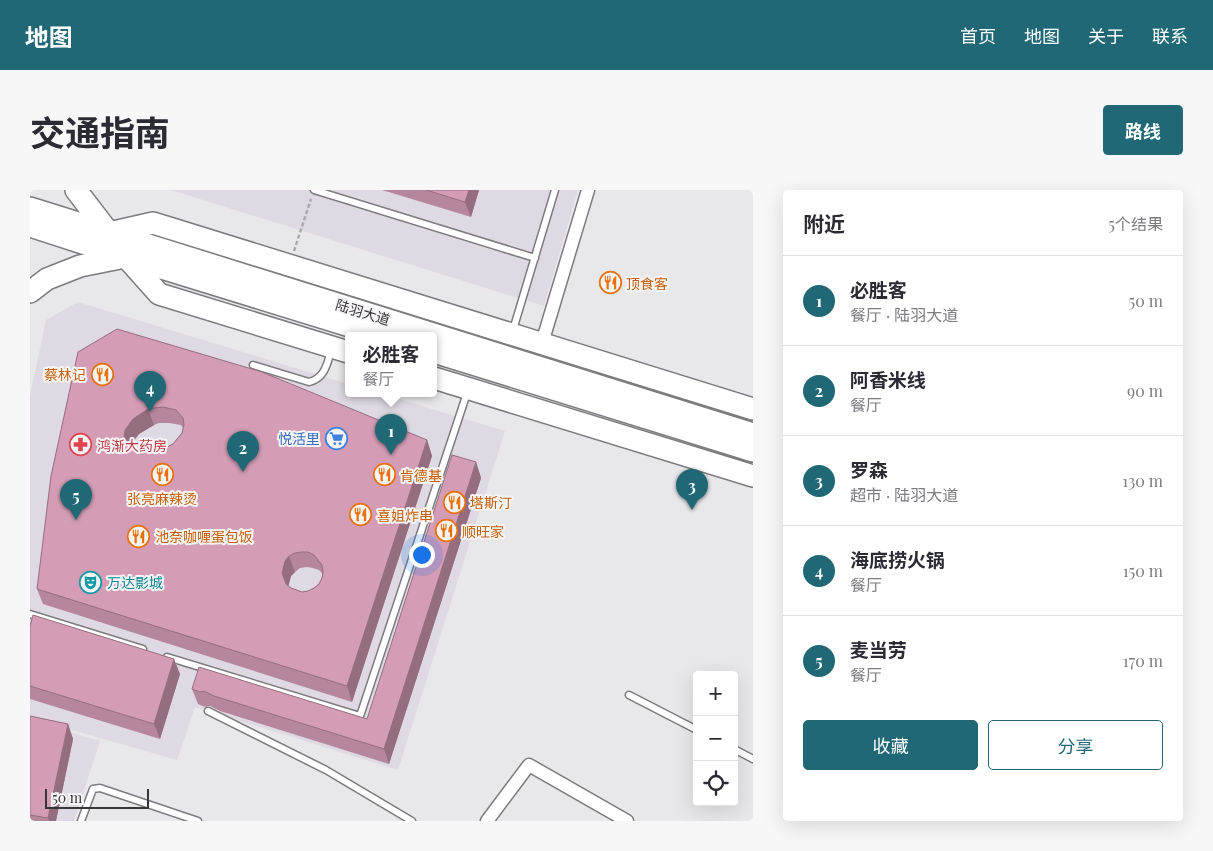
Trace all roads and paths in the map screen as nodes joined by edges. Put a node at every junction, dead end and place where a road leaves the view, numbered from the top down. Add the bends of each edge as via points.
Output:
1 (76, 190) edge
2 (314, 190) edge
3 (555, 190) edge
4 (588, 190) edge
5 (310, 199) dead end
6 (30, 208) edge
7 (30, 226) edge
8 (109, 233) junction
9 (126, 257) junction
10 (535, 258) junction
11 (290, 265) junction
12 (30, 292) edge
13 (369, 332) edge
14 (426, 332) edge
15 (512, 334) junction
16 (437, 335) edge
17 (542, 343) junction
18 (340, 350) edge
19 (437, 353) edge
20 (253, 365) dead end
21 (437, 379) edge
22 (469, 389) junction
23 (753, 408) edge
24 (753, 434) edge
25 (753, 451) edge
26 (753, 476) edge
27 (30, 614) edge
28 (153, 652) edge
29 (162, 655) edge
30 (629, 695) dead end
31 (208, 711) dead end
32 (693, 728) edge
33 (738, 751) edge
34 (753, 758) edge
35 (81, 821) edge
36 (198, 821) edge
37 (412, 821) edge
38 (487, 821) edge
39 (626, 821) edge

1 - 8 main road
2 - 10 lane
3 - 10 lane
4 - 17 street
5 - 11 path
6 - 8 main road, 陆羽大道
7 - 9 main road, 陆羽大道
8 - 11 main road via 153,223
8 - 14 main road, 陆羽大道
9 - 12 main road via 80,266
9 - 13 main road, 陆羽大道
9 - 18 main road via 159,294
10 - 15 lane
11 - 15 main road
15 - 17 main road
16 - 24 main road, 陆羽大道
17 - 23 main road
18 - 20 lane via 320,378 315,380 304,381
19 - 25 main road
21 - 22 main road
22 - 26 main road
22 - 29 lane via 360,716
27 - 28 lane
30 - 32 lane
31 - 37 lane via 326,770
33 - 34 lane
35 - 36 lane via 93,789 100,788
38 - 39 street via 529,764

